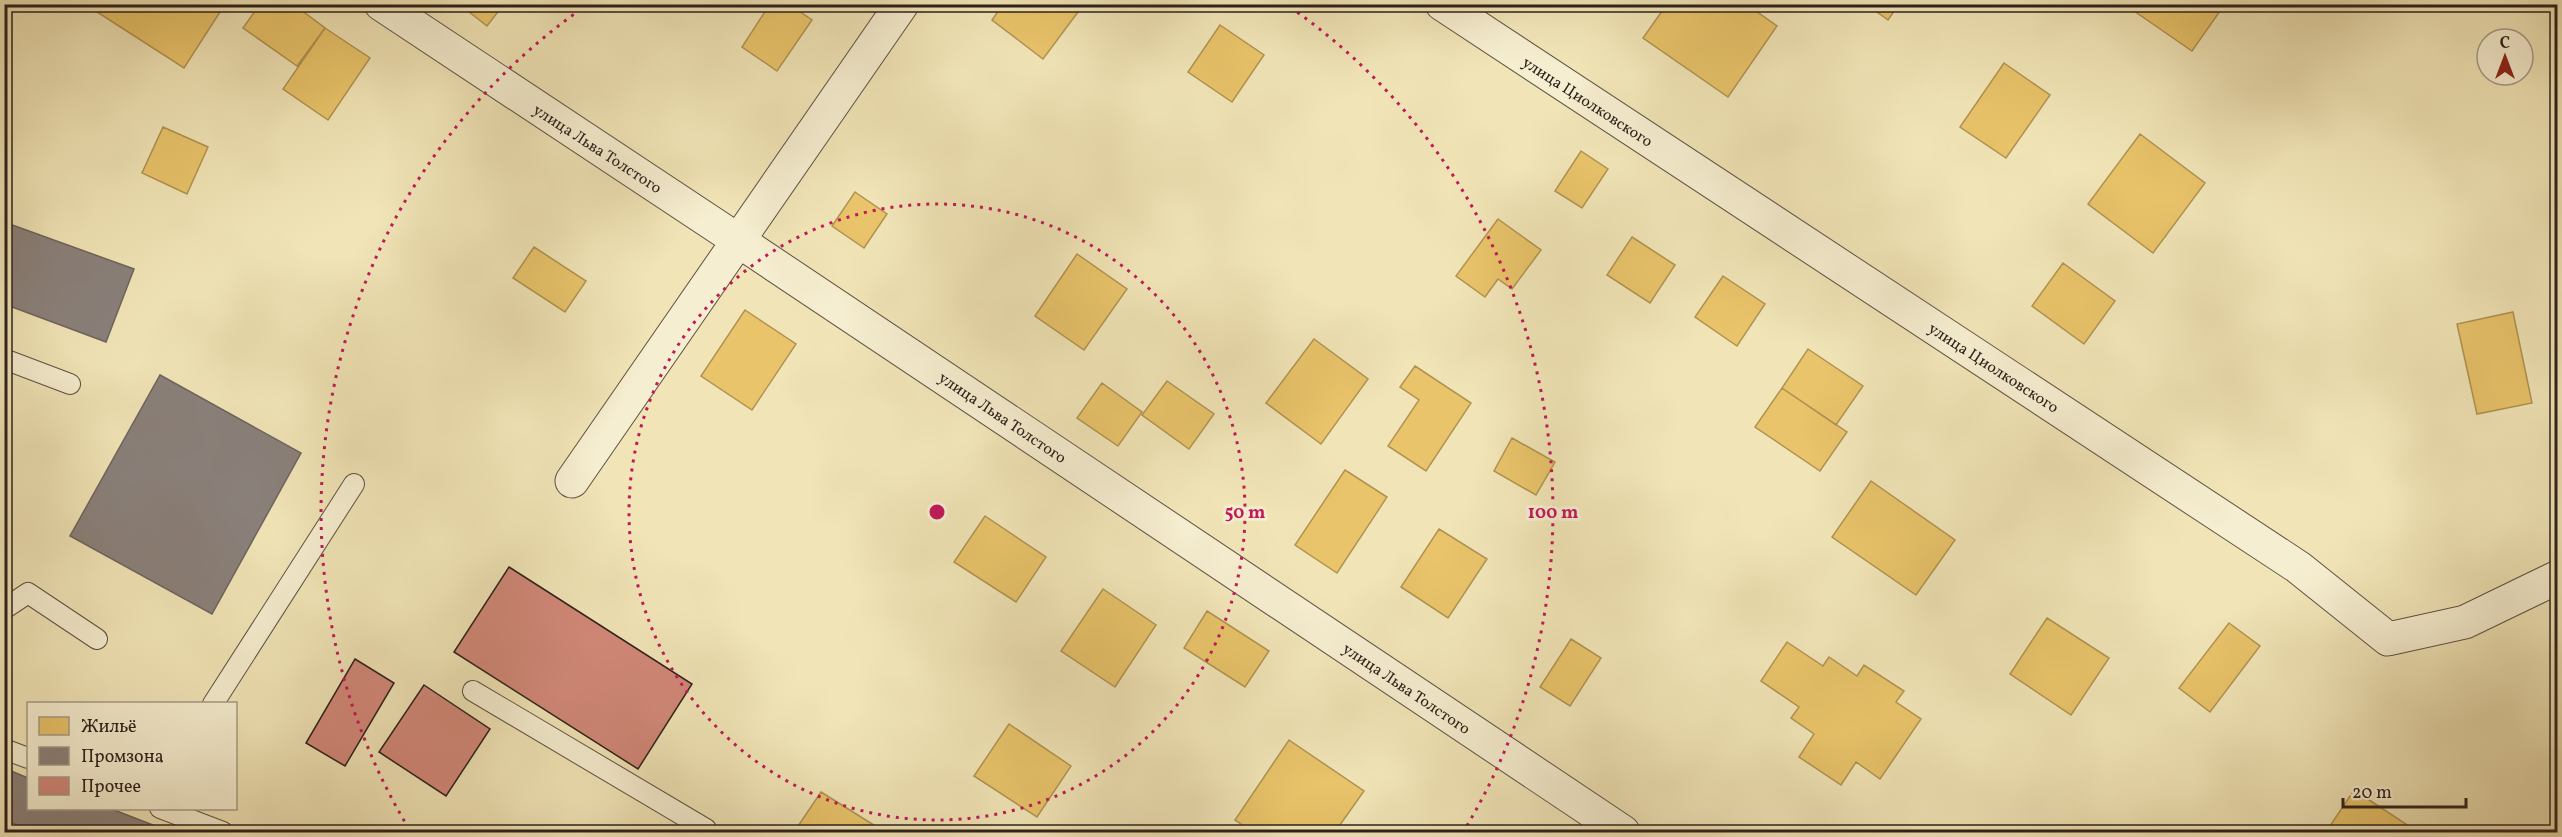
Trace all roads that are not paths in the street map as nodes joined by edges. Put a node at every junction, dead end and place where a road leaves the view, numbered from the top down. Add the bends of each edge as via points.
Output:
1 (381, 4) edge
2 (902, 4) edge
3 (1442, 4) edge
4 (739, 241) junction
5 (4, 359) edge
6 (70, 384) dead end
7 (572, 481) dead end
8 (354, 484) dead end
9 (2558, 577) edge
10 (4, 609) edge
11 (97, 639) dead end
12 (473, 691) dead end
13 (214, 702) edge
14 (4, 749) edge
15 (27, 758) edge
16 (165, 810) edge
17 (223, 832) edge
18 (704, 832) edge
19 (1623, 832) edge

1 - 4 street, улица Льва Толстого
2 - 4 street
3 - 9 street, улица Циолковского via 2298,567 2388,639 2465,622
4 - 7 street
4 - 19 street, улица Льва Толстого
5 - 6 lane
8 - 13 lane
10 - 11 lane via 28,593
12 - 18 lane via 706,829
14 - 15 lane
16 - 17 lane

